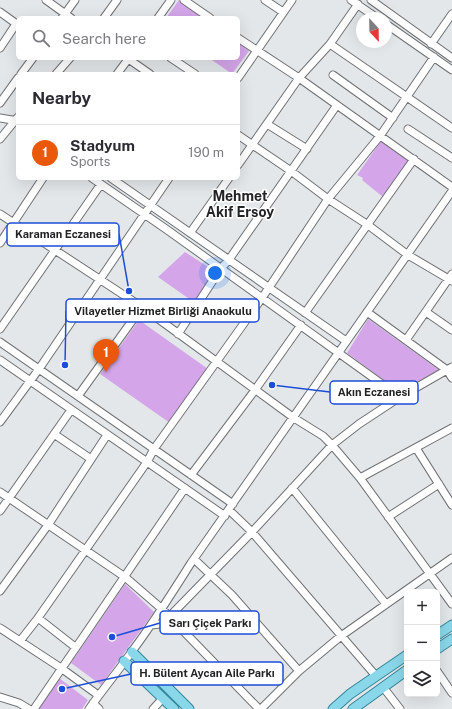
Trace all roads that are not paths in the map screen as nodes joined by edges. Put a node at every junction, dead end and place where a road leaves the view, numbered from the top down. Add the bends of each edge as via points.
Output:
1 (46, 0) edge
2 (75, 0) edge
3 (117, 0) edge
4 (171, 0) edge
5 (184, 0) edge
6 (266, 0) edge
7 (292, 0) edge
8 (371, 0) edge
9 (354, 2) edge
10 (0, 12) edge
11 (283, 12) junction
12 (368, 12) edge
13 (452, 14) edge
14 (65, 16) edge
15 (67, 16) edge
16 (105, 16) edge
17 (159, 16) edge
18 (207, 16) edge
19 (16, 24) edge
20 (16, 26) edge
21 (392, 28) edge
22 (240, 39) edge
23 (330, 44) junction
24 (431, 44) junction
25 (0, 48) edge
26 (256, 50) junction
27 (434, 57) junction
28 (452, 58) edge
29 (32, 60) edge
30 (68, 60) edge
31 (127, 60) edge
32 (131, 60) edge
33 (174, 60) edge
34 (452, 70) edge
35 (22, 72) edge
36 (58, 72) edge
37 (118, 72) edge
38 (147, 72) edge
39 (192, 72) edge
40 (240, 75) edge
41 (333, 75) dead end
42 (299, 78) junction
43 (16, 81) edge
44 (408, 97) junction
45 (0, 103) edge
46 (337, 105) junction
47 (0, 118) edge
48 (393, 118) junction
49 (16, 121) edge
50 (16, 122) edge
51 (267, 124) junction
52 (452, 128) edge
53 (408, 129) dead end
54 (240, 136) edge
55 (380, 136) junction
56 (0, 139) edge
57 (252, 145) junction
58 (307, 149) junction
59 (452, 158) edge
60 (414, 159) junction
61 (240, 162) edge
62 (291, 171) junction
63 (42, 180) edge
64 (95, 180) edge
65 (114, 180) edge
66 (168, 180) edge
67 (228, 180) edge
68 (101, 184) junction
69 (452, 187) edge
70 (452, 191) edge
71 (328, 199) junction
72 (150, 205) junction
73 (0, 214) edge
74 (145, 214) junction
75 (13, 223) junction
76 (368, 225) junction
77 (190, 233) junction
78 (0, 243) edge
79 (54, 250) junction
80 (408, 255) junction
81 (228, 260) junction
82 (221, 268) junction
83 (451, 278) edge
84 (101, 280) junction
85 (268, 288) junction
86 (262, 298) junction
87 (142, 307) junction
88 (367, 312) junction
89 (426, 312) junction
90 (305, 313) junction
91 (301, 325) junction
92 (0, 329) edge
93 (452, 330) edge
94 (178, 334) junction
95 (406, 340) junction
96 (346, 341) junction
97 (0, 342) edge
98 (338, 352) junction
99 (0, 360) edge
100 (217, 362) junction
101 (39, 369) junction
102 (450, 369) edge
103 (452, 378) edge
104 (30, 381) junction
105 (255, 390) junction
106 (78, 396) junction
107 (400, 397) junction
108 (71, 410) junction
109 (294, 418) junction
110 (0, 422) edge
111 (452, 428) edge
112 (54, 434) junction
113 (107, 435) junction
114 (332, 445) junction
115 (416, 448) junction
116 (154, 449) junction
117 (91, 459) junction
118 (147, 462) junction
119 (191, 475) junction
120 (360, 478) junction
121 (438, 484) junction
122 (184, 488) junction
123 (292, 488) junction
124 (0, 492) edge
125 (9, 499) junction
126 (452, 505) edge
127 (229, 510) junction
128 (0, 511) edge
129 (388, 516) junction
130 (48, 525) junction
131 (252, 532) junction
132 (85, 551) junction
133 (452, 558) edge
134 (194, 559) junction
135 (429, 574) junction
136 (211, 575) junction
137 (125, 577) junction
138 (0, 591) edge
139 (386, 604) junction
140 (452, 604) edge
141 (162, 609) junction
142 (169, 617) junction
143 (38, 618) junction
144 (151, 625) junction
145 (452, 625) edge
146 (0, 628) edge
147 (440, 633) edge
148 (341, 636) junction
149 (452, 639) edge
150 (20, 641) junction
151 (75, 647) junction
152 (440, 647) edge
153 (132, 652) junction
154 (404, 657) edge
155 (124, 661) junction
156 (61, 668) junction
157 (299, 671) junction
158 (404, 672) edge
159 (440, 675) edge
160 (376, 676) junction
161 (383, 687) junction
162 (452, 693) edge
163 (98, 695) junction
164 (0, 697) edge
165 (162, 698) junction
166 (91, 706) edge
167 (29, 709) edge
168 (34, 709) edge
169 (99, 709) edge
170 (153, 709) edge
171 (174, 709) edge
172 (189, 709) edge
173 (260, 709) edge
174 (333, 709) edge
175 (353, 709) edge
176 (400, 709) edge

1 - 14 street
2 - 15 street
3 - 16 street
4 - 17 street
5 - 18 street
6 - 11 street
7 - 11 street
8 - 24 street
9 - 12 street
9 - 23 street
10 - 19 street
11 - 26 street
13 - 24 street
20 - 25 street
21 - 27 street
22 - 26 street
23 - 42 street
23 - 44 street
24 - 28 street
26 - 40 street
26 - 42 street
27 - 34 street
27 - 44 street
29 - 35 street
30 - 36 street
31 - 37 street
32 - 38 street
33 - 39 street
41 - 48 street
42 - 46 street
42 - 51 street
43 - 45 street
44 - 48 street
44 - 52 street
46 - 55 street
46 - 58 street
47 - 49 street
48 - 55 street
50 - 56 street
51 - 57 street
51 - 58 street
53 - 59 street
54 - 57 street
55 - 60 street
55 - 71 street
57 - 61 street
57 - 62 street
58 - 62 street
60 - 69 street
60 - 76 street
62 - 71 street
62 - 81 street
63 - 75 street
64 - 68 street
65 - 72 street
66 - 72 street
67 - 77 street
68 - 74 street
68 - 79 street
70 - 80 street
71 - 76 street
71 - 85 street
72 - 74 street
72 - 77 street
73 - 75 street
74 - 82 street
74 - 84 street
75 - 78 street
75 - 79 street
76 - 80 street
76 - 90 street
77 - 81 street
79 - 84 street
79 - 92 street
80 - 83 street
80 - 88 street
81 - 82 street
81 - 85 street
82 - 86 street
82 - 94 street
83 - 89 street
84 - 87 street
84 - 101 street
85 - 86 street
85 - 90 street
86 - 91 street
86 - 100 street
87 - 94 street
87 - 106 street
88 - 95 street
88 - 96 street
89 - 93 street
89 - 95 street
90 - 96 street
91 - 98 street
91 - 105 street
94 - 100 street
95 - 102 street
96 - 98 street
97 - 101 street
98 - 107 street
98 - 109 street
99 - 104 street
100 - 105 street
100 - 116 street
101 - 104 street
101 - 106 street
102 - 103 street
102 - 107 street
104 - 108 street
104 - 110 street
105 - 109 street
105 - 119 street
106 - 116 street
107 - 114 street
108 - 112 street
108 - 113 street
109 - 114 street via 323,436
109 - 127 street
111 - 115 street
112 - 117 street
112 - 125 street
113 - 117 street
113 - 118 street
114 - 120 street
114 - 123 street
115 - 120 street
115 - 121 street
116 - 118 street
116 - 119 street
117 - 130 street
118 - 122 street
118 - 132 street
119 - 127 street
120 - 129 street
121 - 126 street
121 - 129 street
122 - 127 street
122 - 137 street
123 - 131 street
123 - 139 street
124 - 125 street
125 - 128 street
125 - 130 street
127 - 131 street
127 - 134 street
129 - 135 street
130 - 132 street
130 - 138 street
131 - 136 street
131 - 148 street
132 - 137 street
132 - 143 street
133 - 135 street
134 - 136 street
134 - 141 street
135 - 139 street
135 - 140 street
136 - 142 street
136 - 157 street
137 - 141 street
137 - 151 street
139 - 148 street
141 - 142 street
141 - 144 street
142 - 144 street via 160,624
142 - 173 street
143 - 150 street
143 - 151 street
144 - 153 street
145 - 147 main road
146 - 150 street
148 - 157 street
148 - 160 street
149 - 152 main road
150 - 156 street
151 - 156 street
153 - 155 street
153 - 172 main road
154 - 160 main road
155 - 163 street
155 - 165 main road
156 - 163 street
156 - 168 street
157 - 173 street
158 - 161 main road
159 - 162 street
160 - 174 main road
161 - 175 main road
161 - 176 street
163 - 166 street
164 - 167 street
165 - 170 street
165 - 171 main road
166 - 169 street

